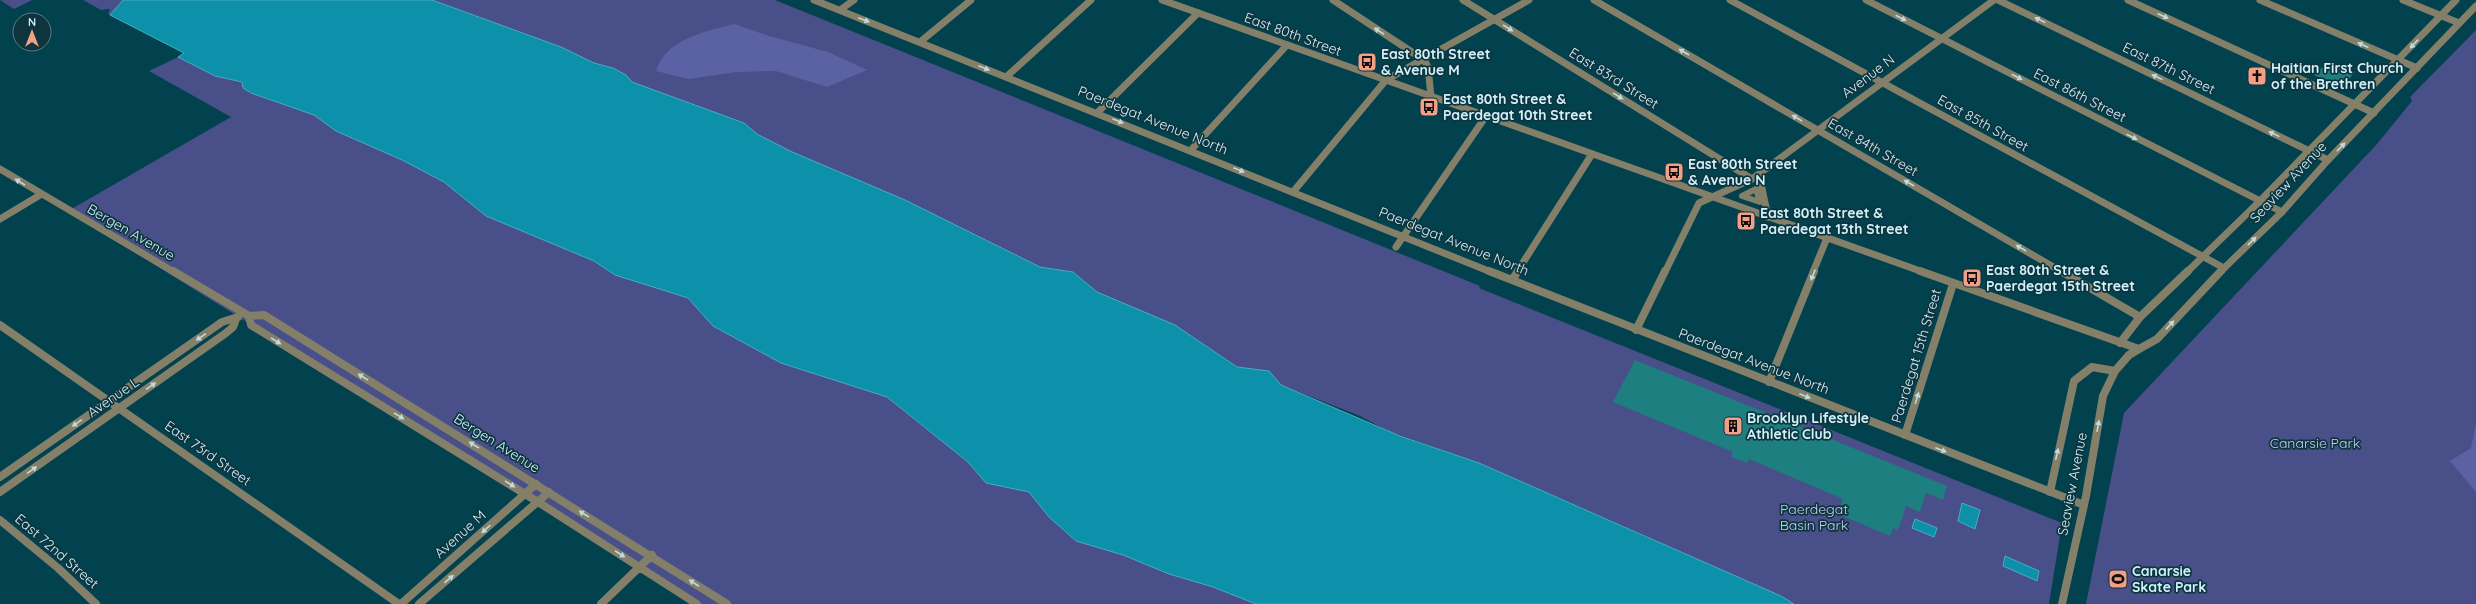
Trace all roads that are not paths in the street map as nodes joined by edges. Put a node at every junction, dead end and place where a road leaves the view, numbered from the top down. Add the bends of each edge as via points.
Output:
1 (814, 0) edge
2 (854, 0) edge
3 (971, 0) edge
4 (1091, 0) edge
5 (1162, 0) edge
6 (1333, 0) edge
7 (1463, 0) edge
8 (1529, 0) edge
9 (1594, 0) edge
10 (1730, 0) edge
11 (1866, 0) edge
12 (1994, 0) edge
13 (1998, 0) edge
14 (2128, 0) edge
15 (2260, 0) edge
16 (2403, 0) edge
17 (2456, 0) edge
18 (2476, 6) edge
19 (840, 10) junction
20 (1198, 13) junction
21 (2442, 16) junction
22 (1495, 20) junction
23 (2459, 23) junction
24 (1942, 38) junction
25 (920, 42) junction
26 (1287, 45) junction
27 (1424, 60) junction
28 (2398, 61) junction
29 (2417, 68) junction
30 (1006, 76) junction
31 (1386, 80) junction
32 (1882, 82) junction
33 (1431, 97) junction
34 (2355, 104) junction
35 (1098, 113) junction
36 (2374, 113) junction
37 (1486, 116) junction
38 (1818, 130) junction
39 (1191, 150) junction
40 (2309, 151) junction
41 (1592, 154) junction
42 (2328, 160) junction
43 (0, 169) edge
44 (1759, 174) junction
45 (1752, 179) junction
46 (1293, 192) junction
47 (40, 195) junction
48 (1713, 197) junction
49 (2259, 202) junction
50 (2282, 212) junction
51 (1768, 217) junction
52 (0, 219) edge
53 (1404, 236) junction
54 (1827, 238) junction
55 (1396, 247) dead end
56 (2202, 257) junction
57 (2224, 268) junction
58 (1512, 280) junction
59 (1953, 284) junction
60 (246, 315) junction
61 (2140, 317) junction
62 (236, 319) junction
63 (0, 325) edge
64 (1636, 330) junction
65 (2120, 342) junction
66 (2139, 349) junction
67 (2115, 371) junction
68 (1769, 382) junction
69 (108, 400) junction
70 (119, 408) junction
71 (1905, 435) junction
72 (0, 477) edge
73 (536, 484) junction
74 (0, 492) edge
75 (549, 492) junction
76 (2050, 492) junction
77 (526, 494) junction
78 (538, 502) junction
79 (2084, 505) junction
80 (0, 520) edge
81 (652, 556) junction
82 (640, 567) junction
83 (96, 604) edge
84 (400, 604) edge
85 (419, 604) edge
86 (601, 604) edge
87 (697, 604) edge
88 (727, 604) edge
89 (2062, 604) edge

1 - 19 street, Paerdegat Avenue North
2 - 19 street
3 - 25 street
4 - 30 street
5 - 20 street, East 80th Street
27 -> 6 street
7 - 22 street, East 83rd Street
8 - 22 street
38 -> 9 street, East 84th Street
10 - 32 street, East 85th Street
11 -> 24 street, East 86th Street
12 - 24 street, Avenue N
40 -> 13 street, East 87th Street
14 -> 34 street
28 -> 15 street
16 - 21 street
17 - 21 street, Seaview Avenue
18 - 23 street, Seaview Avenue
19 -> 25 street, Paerdegat Avenue North
20 - 26 street, East 80th Street
20 - 35 street
21 - 23 street
21 -> 28 street, Seaview Avenue
22 - 27 street
22 -> 45 street, East 83rd Street
23 - 29 street, Seaview Avenue
24 - 32 street, Avenue N
24 -> 49 street, East 86th Street
25 -> 30 street, Paerdegat Avenue North
26 - 31 street, East 80th Street
26 - 39 street
27 - 31 street
27 - 33 street via 1428,67
28 - 29 street
28 - 34 street, Seaview Avenue
29 - 36 street, Seaview Avenue
30 - 35 street, Paerdegat Avenue North
31 - 33 street, East 80th Street
31 - 46 street
32 - 38 street, Avenue N
32 - 56 street, East 85th Street
33 - 37 street, East 80th Street
34 - 36 street
34 - 40 street, Seaview Avenue
35 -> 39 street, Paerdegat Avenue North
42 -> 36 street, Seaview Avenue
37 - 41 street, East 80th Street
37 - 53 street
38 - 44 street, Avenue N
61 -> 38 street, East 84th Street
39 -> 46 street, Paerdegat Avenue North
40 - 42 street, East 87th Street
40 - 49 street, Seaview Avenue
41 - 48 street, East 80th Street
41 - 58 street
42 - 50 street, Seaview Avenue
47 -> 43 street, Bergen Avenue
44 - 45 street, Avenue N
44 - 51 street
45 - 48 street, Avenue N
46 - 53 street, Paerdegat Avenue North
47 - 52 street
47 - 60 street, Bergen Avenue
48 - 51 street, East 80th Street
48 - 64 street, Avenue N via 1699,203
49 - 50 street, East 86th Street
49 - 56 street, Seaview Avenue
57 -> 50 street, Seaview Avenue
51 - 54 street, East 80th Street
53 - 55 street
53 - 58 street, Paerdegat Avenue North
54 - 59 street, East 80th Street
54 -> 68 street
56 - 57 street, East 85th Street
56 - 61 street, Seaview Avenue
66 -> 57 street, Seaview Avenue via 2157,339
58 - 64 street, Paerdegat Avenue North
59 - 65 street, East 80th Street
71 -> 59 street, Paerdegat 15th Street
60 - 62 street, Avenue L
73 -> 60 street, Bergen Avenue via 264,315
60 -> 77 street, Bergen Avenue via 250,325
61 - 65 street, Seaview Avenue
62 -> 69 street, Avenue L via 222,322
70 -> 62 street, Avenue L via 226,333 233,327
63 - 69 street, East 73rd Street
64 - 68 street, Paerdegat Avenue North
65 - 66 street, East 80th Street
66 - 67 street, Seaview Avenue via 2129,355
76 -> 67 street, Seaview Avenue via 2074,381 2092,367
79 -> 67 street, Seaview Avenue via 2103,396
68 -> 71 street, Paerdegat Avenue North
69 - 70 street, East 73rd Street
69 -> 72 street, Avenue L
74 -> 70 street, Avenue L
70 - 84 street, East 73rd Street
71 -> 76 street, Paerdegat Avenue North
73 - 75 street, Bergen Avenue
73 - 77 street, Avenue M
75 - 78 street, Avenue M
81 -> 75 street, Bergen Avenue
76 - 79 street, Paerdegat Avenue North
77 - 78 street, Bergen Avenue
77 -> 84 street, Avenue M
78 -> 82 street, Bergen Avenue
85 -> 78 street, Avenue M
79 - 89 street, Seaview Avenue
80 - 83 street, East 72nd Street via 58,568
81 - 82 street
88 -> 81 street, Bergen Avenue
82 - 86 street
82 - 87 street, Bergen Avenue

